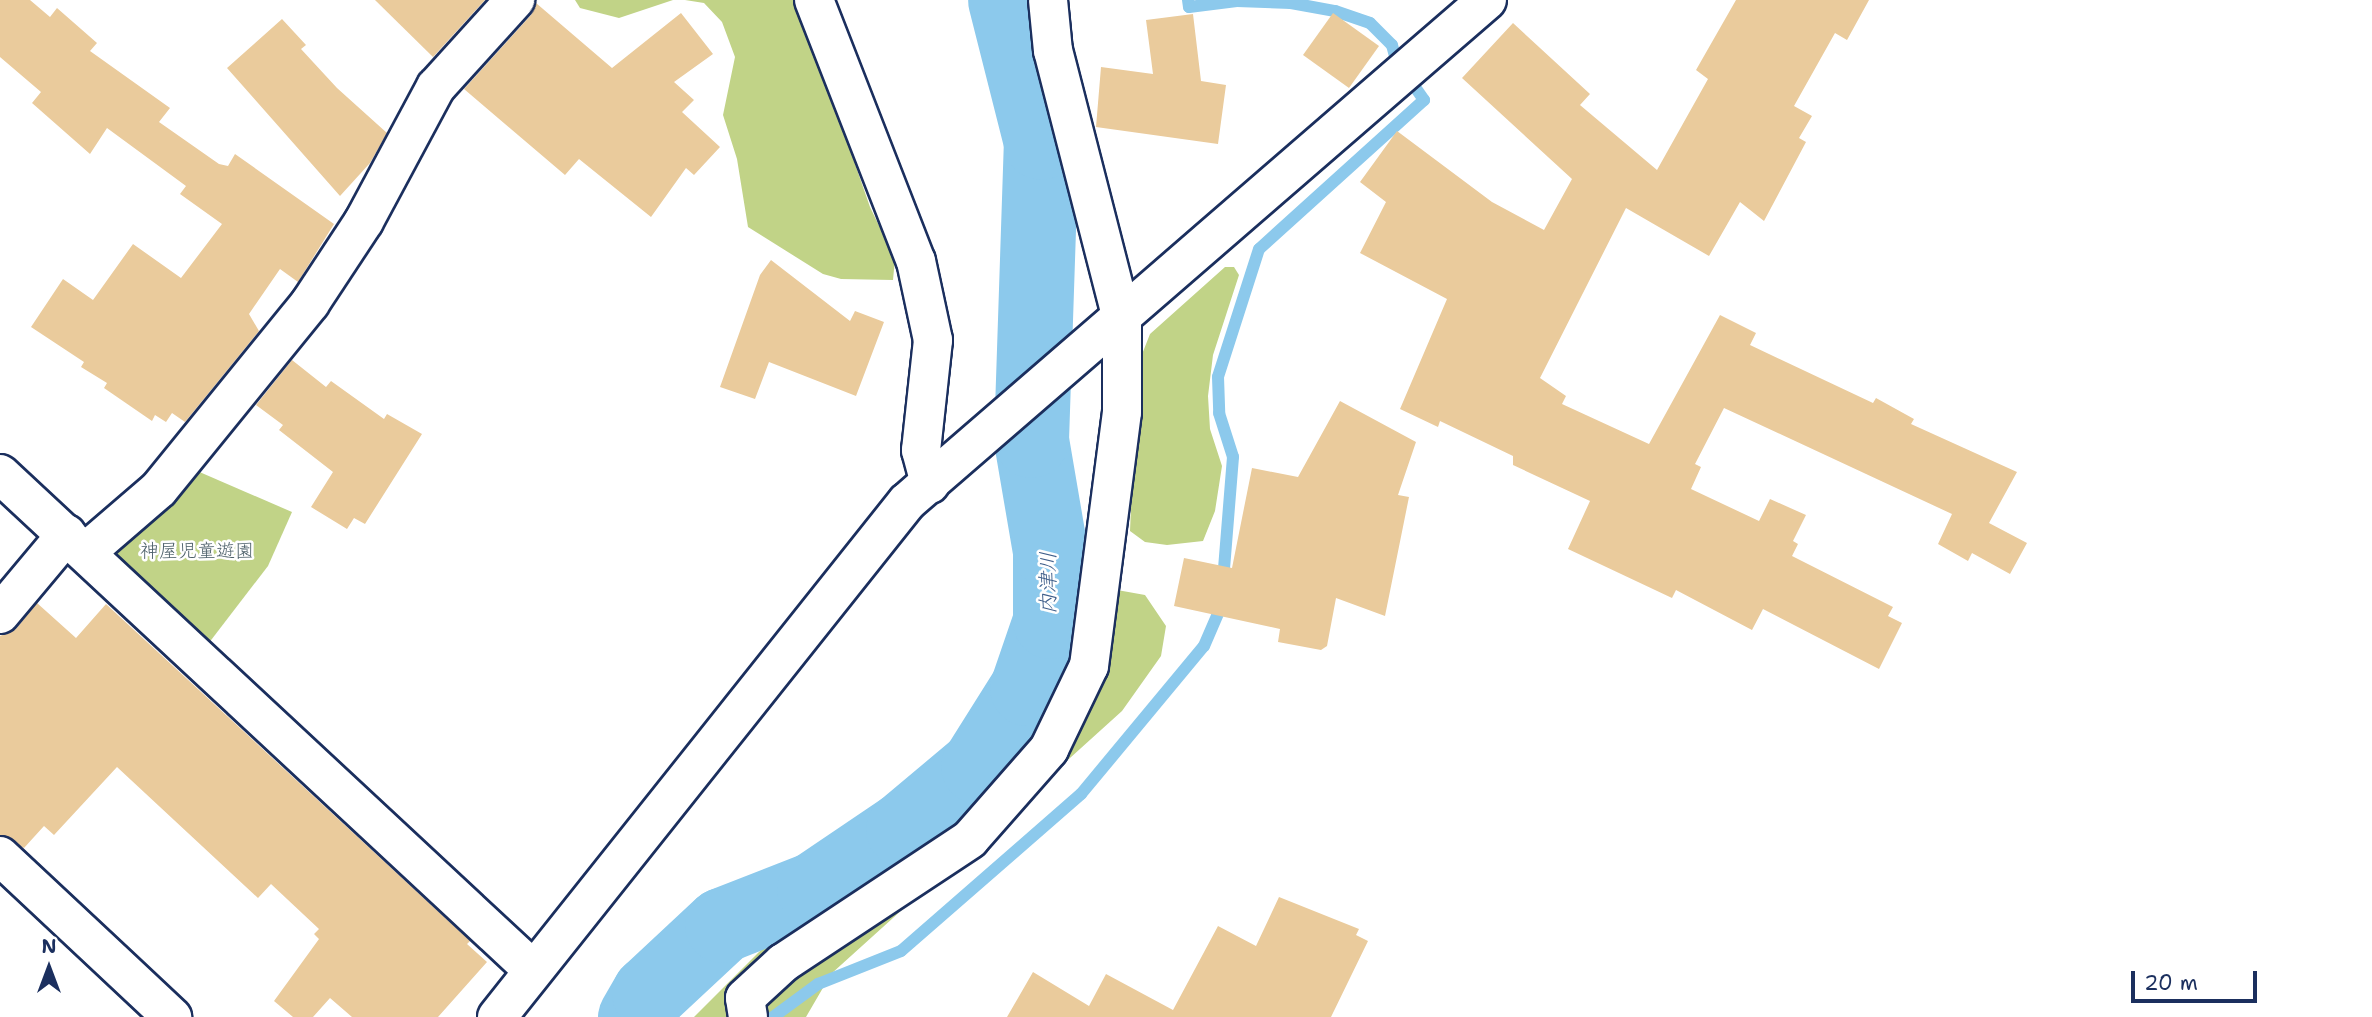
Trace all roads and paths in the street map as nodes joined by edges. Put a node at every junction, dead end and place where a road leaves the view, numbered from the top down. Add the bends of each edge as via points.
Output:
1 (515, 0) edge
2 (814, 0) edge
3 (1048, 0) edge
4 (1487, 0) edge
5 (1117, 323) junction
6 (0, 474) edge
7 (938, 475) junction
8 (76, 543) junction
9 (0, 614) edge
10 (0, 856) edge
11 (532, 969) junction
12 (172, 1017) edge
13 (497, 1017) edge
14 (748, 1017) edge

1 - 8 street via 436,87 363,221 310,303 159,489
2 - 7 street via 916,261 933,340 921,450
3 - 5 street via 1053,51
4 - 5 street
5 - 7 street
5 - 14 street via 1122,412 1088,666 1048,749 970,839 783,963 745,998
6 - 8 street
7 - 11 street via 907,502
8 - 9 street
8 - 11 street
10 - 12 street
11 - 13 street

